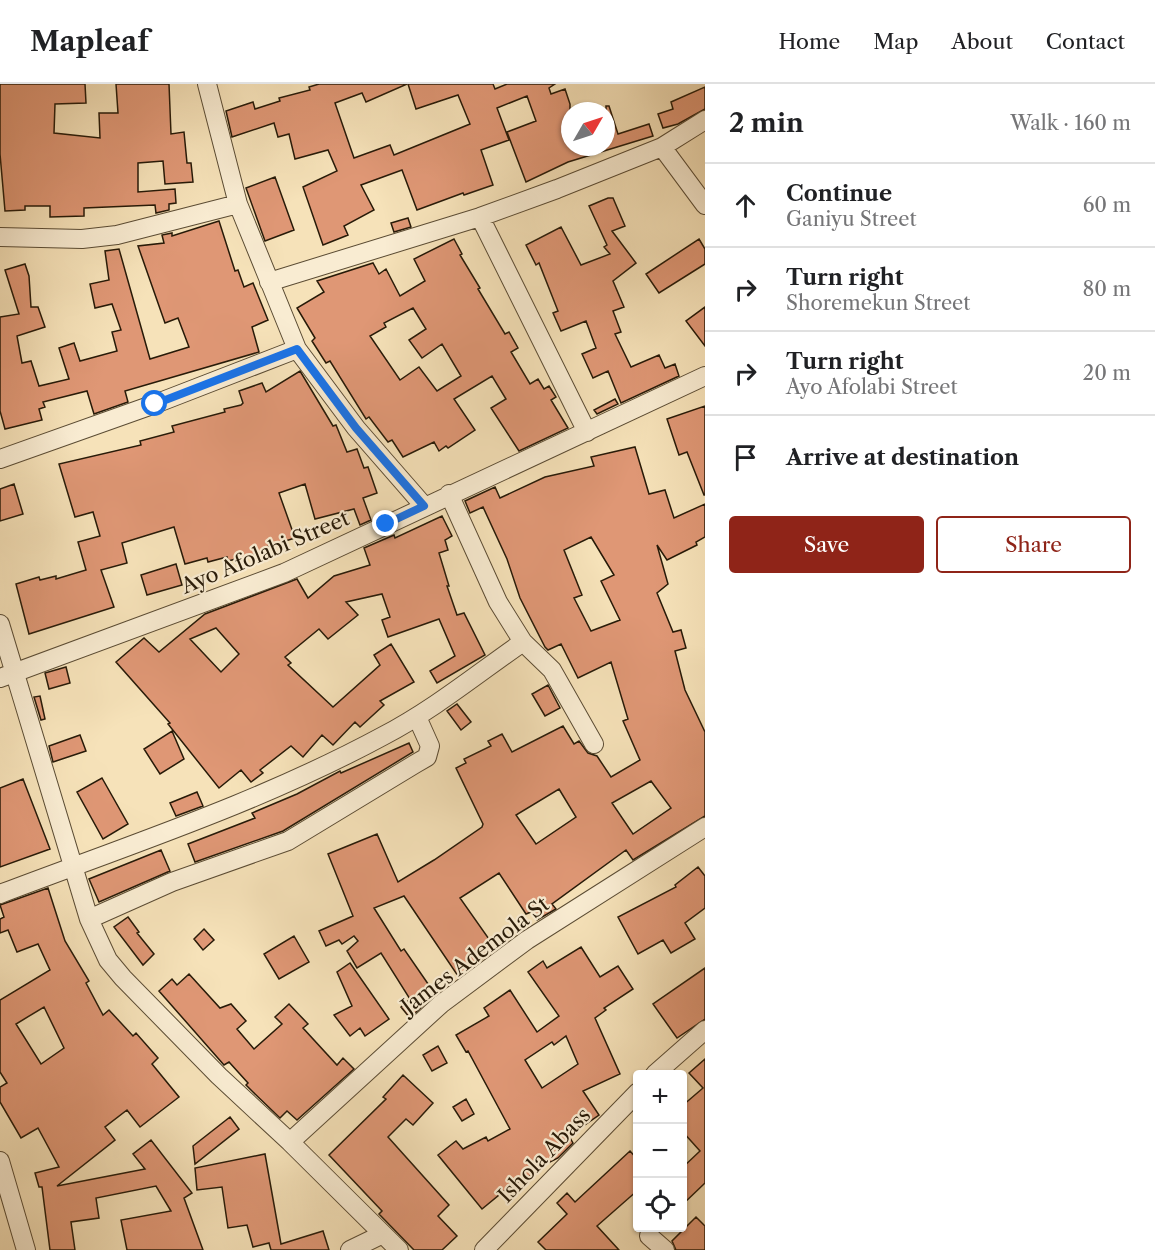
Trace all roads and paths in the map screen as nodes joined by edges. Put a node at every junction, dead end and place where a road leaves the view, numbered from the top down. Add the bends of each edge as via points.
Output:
1 (207, 84) edge
2 (705, 120) edge
3 (662, 147) junction
4 (238, 204) junction
5 (705, 205) edge
6 (480, 217) junction
7 (0, 237) edge
8 (269, 282) junction
9 (297, 349) junction
10 (705, 376) edge
11 (587, 432) junction
12 (0, 459) edge
13 (449, 494) junction
14 (424, 506) junction
15 (0, 624) edge
16 (523, 642) junction
17 (7, 675) edge
18 (417, 717) junction
19 (594, 744) dead end
20 (705, 827) edge
21 (72, 867) junction
22 (0, 894) edge
23 (89, 919) junction
24 (705, 1030) edge
25 (660, 1070) edge
26 (633, 1097) edge
27 (290, 1142) junction
28 (0, 1161) edge
29 (381, 1235) junction
30 (650, 1236) dead end
31 (26, 1250) edge
32 (350, 1250) edge
33 (399, 1250) edge
34 (484, 1250) edge
35 (665, 1250) edge

1 - 4 street
2 - 3 street
3 - 5 street
3 - 6 street
4 - 7 street via 117,235 82,239
4 - 8 street
6 - 8 street
6 - 11 street
8 - 9 street
9 - 12 street
9 - 14 street via 356,428
10 - 11 street, Ayo Afolabi Street
11 - 13 street, Ayo Afolabi Street
13 - 14 street, Ayo Afolabi Street
13 - 16 street via 498,603
14 - 17 street, Ayo Afolabi Street via 284,573
15 - 17 street
16 - 18 street
16 - 19 street via 552,670
17 - 21 street
18 - 21 street via 224,812
18 - 23 street via 430,746 427,757 288,841 172,882
20 - 27 street, James Ademola St via 527,940 441,1004
21 - 22 street
21 - 23 street
23 - 27 street via 108,960 123,978
24 - 25 street
26 - 34 street, Ishola Abass
27 - 29 street
28 - 31 street
29 - 32 street
29 - 33 street
30 - 35 street

